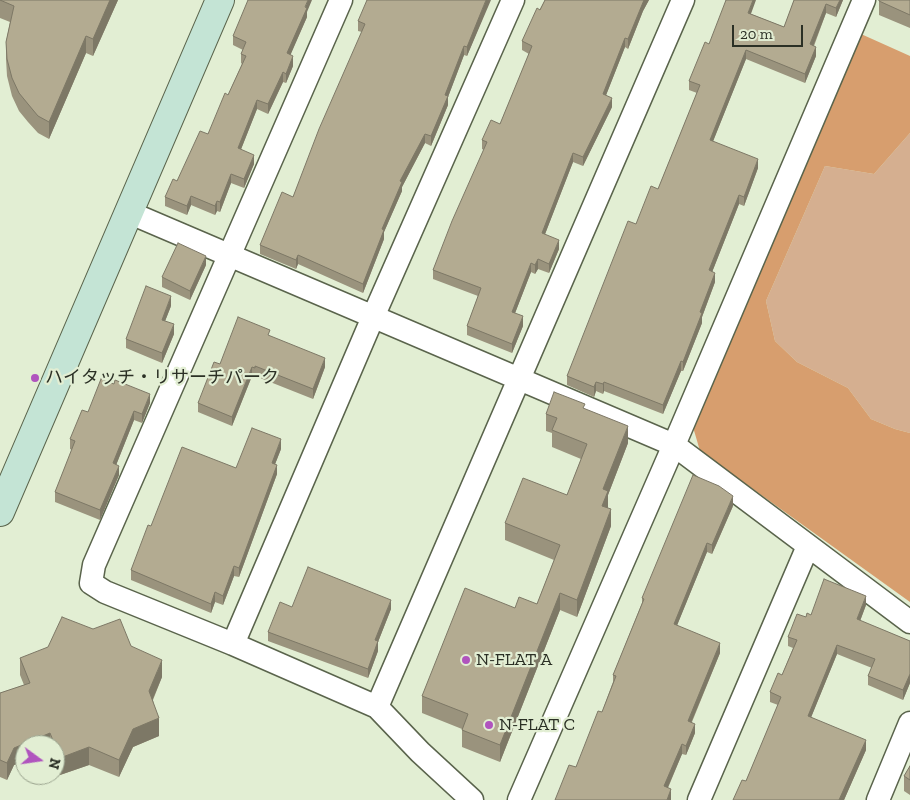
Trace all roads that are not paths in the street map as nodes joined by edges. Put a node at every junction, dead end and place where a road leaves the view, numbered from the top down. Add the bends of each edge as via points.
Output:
1 (220, 0) edge
2 (341, 0) edge
3 (513, 0) edge
4 (683, 0) edge
5 (864, 0) edge
6 (128, 212) junction
7 (230, 255) junction
8 (373, 317) junction
9 (519, 380) junction
10 (674, 445) junction
11 (0, 512) edge
12 (808, 546) junction
13 (910, 622) edge
14 (233, 644) junction
15 (377, 707) junction
16 (910, 723) edge
17 (472, 800) edge
18 (519, 800) edge
19 (699, 800) edge
20 (878, 800) edge

1 - 6 street
2 - 7 street
3 - 8 street
4 - 9 street
5 - 10 street
6 - 7 street
6 - 11 street
7 - 8 street
7 - 14 street via 94,565 91,583 105,592
8 - 9 street
8 - 14 street
9 - 10 street
9 - 15 street
10 - 12 street
10 - 18 street
12 - 13 street
12 - 19 street
14 - 15 street
15 - 17 street
16 - 20 street

